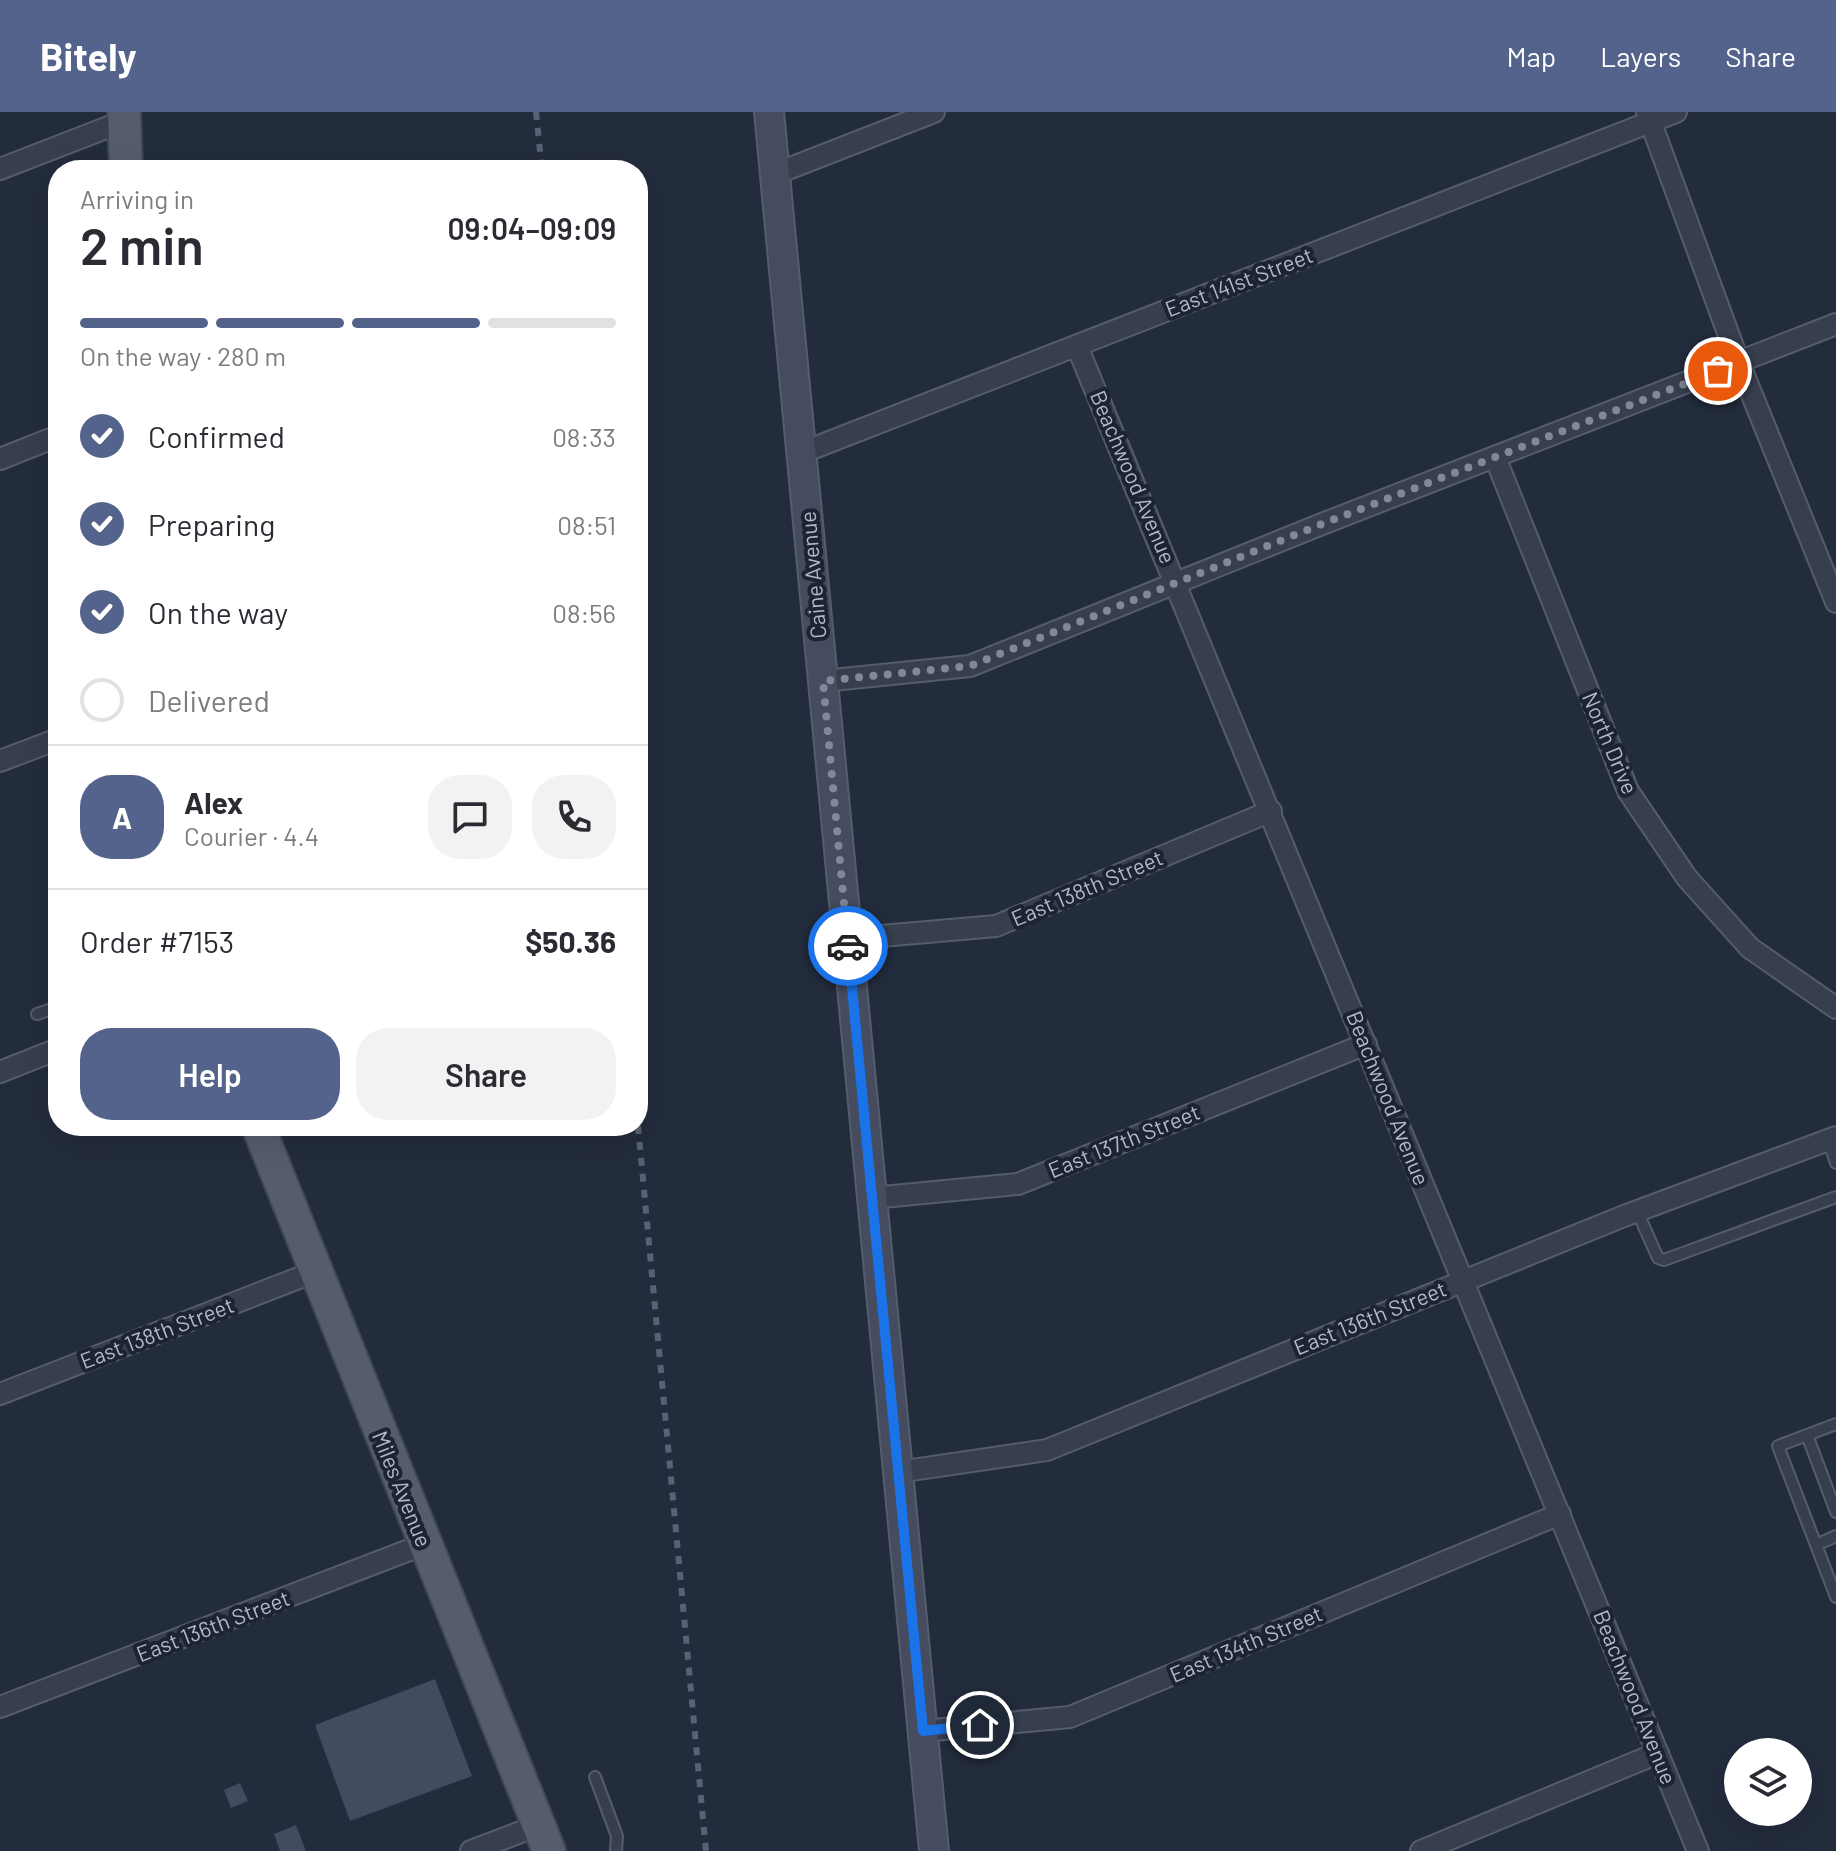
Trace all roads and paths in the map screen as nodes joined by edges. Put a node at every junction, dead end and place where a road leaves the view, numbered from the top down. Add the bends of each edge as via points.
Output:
1 (769, 112) edge
2 (934, 112) edge
3 (1676, 112) edge
4 (124, 117) edge
5 (1649, 117) edge
6 (126, 160) edge
7 (0, 169) edge
8 (775, 174) junction
9 (1836, 324) edge
10 (1077, 346) junction
11 (1739, 363) junction
12 (48, 440) edge
13 (801, 453) junction
14 (1495, 457) junction
15 (0, 459) edge
16 (1177, 582) junction
17 (1836, 602) edge
18 (823, 681) junction
19 (48, 743) edge
20 (0, 761) edge
21 (1271, 811) junction
22 (847, 939) junction
23 (1836, 1008) edge
24 (48, 1010) edge
25 (37, 1014) dead end
26 (1366, 1044) junction
27 (48, 1053) edge
28 (0, 1072) edge
29 (262, 1136) edge
30 (1832, 1139) edge
31 (1836, 1163) edge
32 (1836, 1197) edge
33 (872, 1198) junction
34 (1637, 1211) junction
35 (314, 1272) junction
36 (1462, 1281) junction
37 (0, 1394) edge
38 (1836, 1424) edge
39 (1807, 1435) junction
40 (898, 1472) junction
41 (1836, 1512) edge
42 (1560, 1514) junction
43 (1836, 1536) edge
44 (425, 1544) junction
45 (1816, 1545) junction
46 (1831, 1571) edge
47 (1836, 1597) edge
48 (0, 1707) edge
49 (923, 1731) junction
50 (1658, 1753) junction
51 (595, 1777) dead end
52 (544, 1838) edge
53 (471, 1851) edge
54 (616, 1851) edge
55 (934, 1851) edge
56 (1421, 1851) edge
57 (1698, 1851) edge

1 - 8 street, Caine Avenue
2 - 8 street
3 - 5 street, East 141st Street
4 - 6 main road
4 - 7 street
5 - 10 street, East 141st Street
5 - 11 street
8 - 13 street, Caine Avenue
9 - 11 street
10 - 13 street, East 141st Street
10 - 16 street, Beachwood Avenue
11 - 14 street
11 - 17 street
12 - 15 street
13 - 18 street, Caine Avenue
14 - 16 street
14 - 23 street, North Drive via 1628,791 1687,878 1750,948
16 - 18 street via 970,666
16 - 21 street, Beachwood Avenue
18 - 22 street, Caine Avenue
19 - 20 street
21 - 22 street, East 138th Street via 996,926
21 - 26 street, Beachwood Avenue
22 - 33 street, Caine Avenue
24 - 25 lane
26 - 33 street, East 137th Street via 1018,1184
26 - 36 street, Beachwood Avenue
27 - 28 street
29 - 35 main road, Miles Avenue
30 - 31 lane
30 - 34 street, East 136th Street
32 - 34 lane via 1664,1260 1658,1258
33 - 40 street, Caine Avenue
34 - 36 street, East 136th Street
35 - 37 street, East 138th Street
35 - 44 main road, Miles Avenue
36 - 40 street, East 136th Street via 1047,1450
36 - 42 street, Beachwood Avenue
38 - 39 lane
39 - 41 lane
39 - 45 lane via 1778,1446
40 - 49 street, Caine Avenue
42 - 49 street, East 134th Street via 1070,1717
42 - 50 street, Beachwood Avenue
43 - 45 lane
44 - 48 street, East 136th Street
44 - 52 main road, Miles Avenue
45 - 46 lane
46 - 47 lane
49 - 55 street, Caine Avenue
50 - 56 street
50 - 57 street, Beachwood Avenue
51 - 54 lane via 617,1836
52 - 53 street

